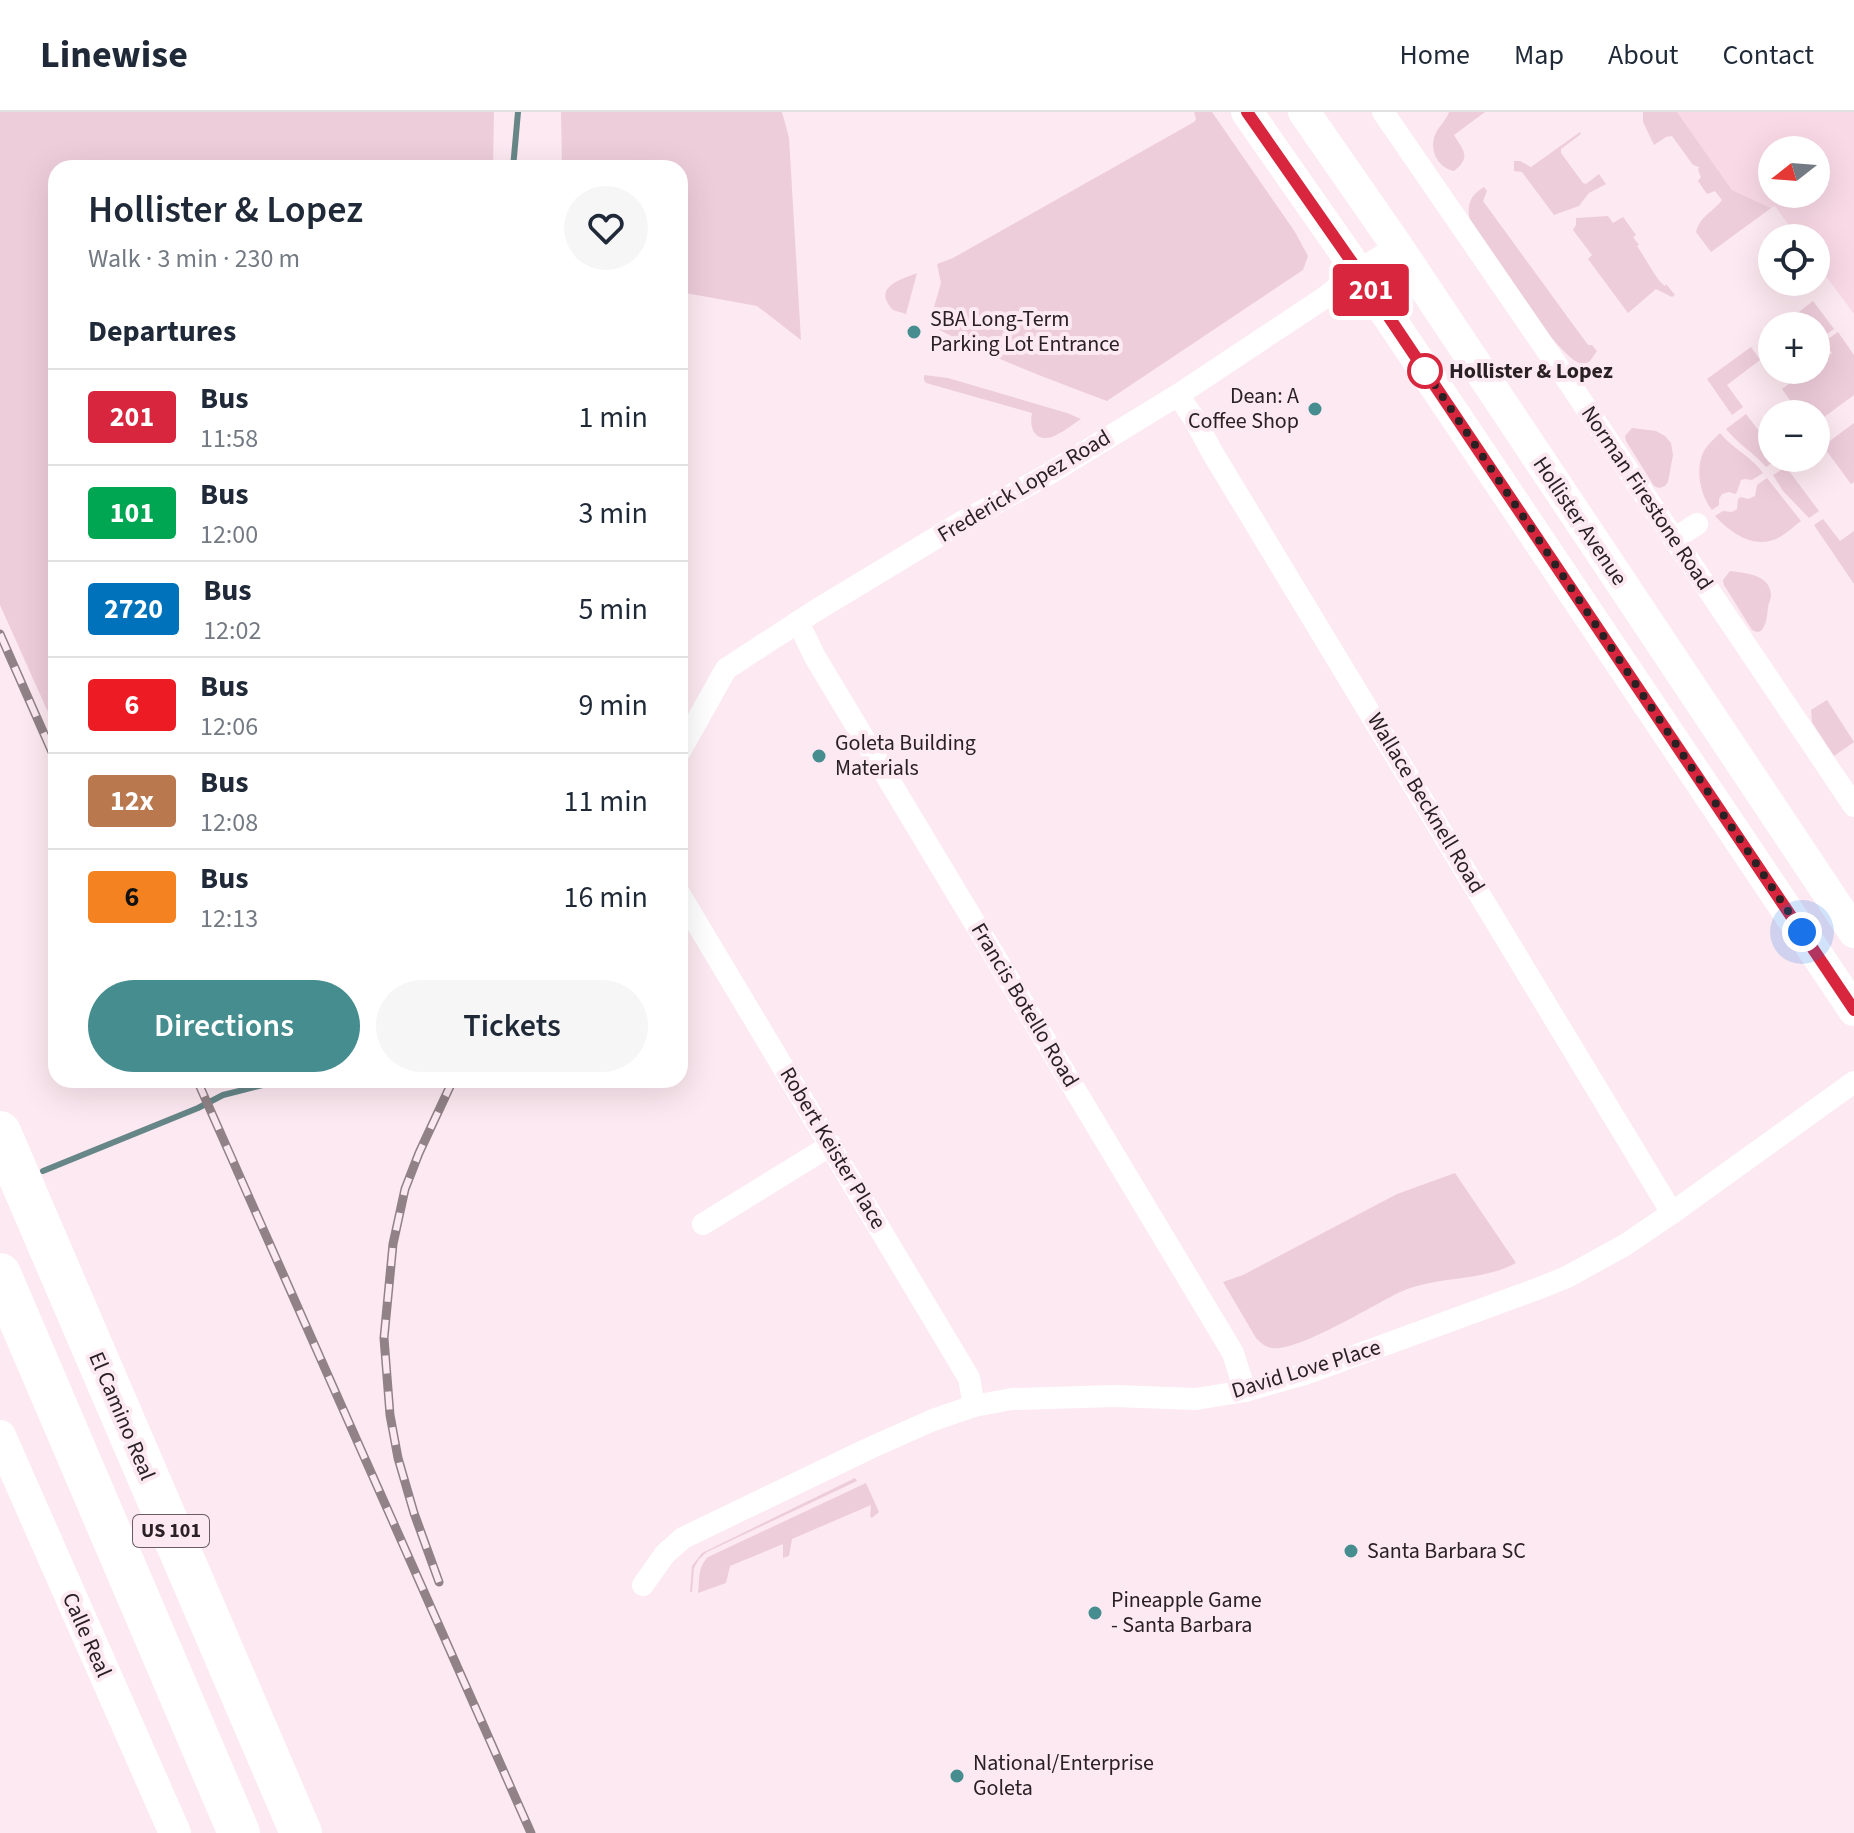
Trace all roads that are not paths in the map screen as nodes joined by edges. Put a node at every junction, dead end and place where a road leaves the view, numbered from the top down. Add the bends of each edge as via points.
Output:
1 (1247, 112) edge
2 (1304, 112) edge
3 (1383, 112) edge
4 (1397, 246) junction
5 (1358, 271) junction
6 (1178, 395) junction
7 (1697, 524) dead end
8 (1674, 539) junction
9 (798, 622) junction
10 (688, 737) edge
11 (1854, 806) edge
12 (688, 908) edge
13 (1854, 932) edge
14 (1854, 1010) edge
15 (1854, 1082) edge
16 (1, 1134) edge
17 (831, 1145) junction
18 (1672, 1213) junction
19 (703, 1224) dead end
20 (0, 1274) edge
21 (1245, 1391) junction
22 (974, 1406) junction
23 (0, 1436) edge
24 (643, 1585) dead end
25 (175, 1833) edge
26 (239, 1833) edge
27 (301, 1833) edge

1 - 5 main road, Hollister Avenue
2 - 4 main road, Hollister Avenue
3 - 8 street, Norman Firestone Road
4 - 5 street, Frederick Lopez Road
4 - 13 main road, Hollister Avenue
5 - 6 street, Frederick Lopez Road
5 - 14 main road, Hollister Avenue
6 - 9 street, Frederick Lopez Road
6 - 18 street, Wallace Becknell Road
7 - 8 street
8 - 11 street, Norman Firestone Road
9 - 10 street, Frederick Lopez Road via 726,669
9 - 21 street, Francis Botello Road via 1233,1353
12 - 17 street, Robert Keister Place
15 - 18 street, David Love Place
16 - 27 highway, El Camino Real / US 101
17 - 19 street
17 - 22 street, Robert Keister Place via 969,1378
18 - 21 street, David Love Place via 1567,1277
20 - 26 highway, US 101
21 - 22 street, David Love Place via 1196,1399 1100,1396
22 - 24 street, David Love Place via 870,1448 683,1538
23 - 25 main road, Calle Real

